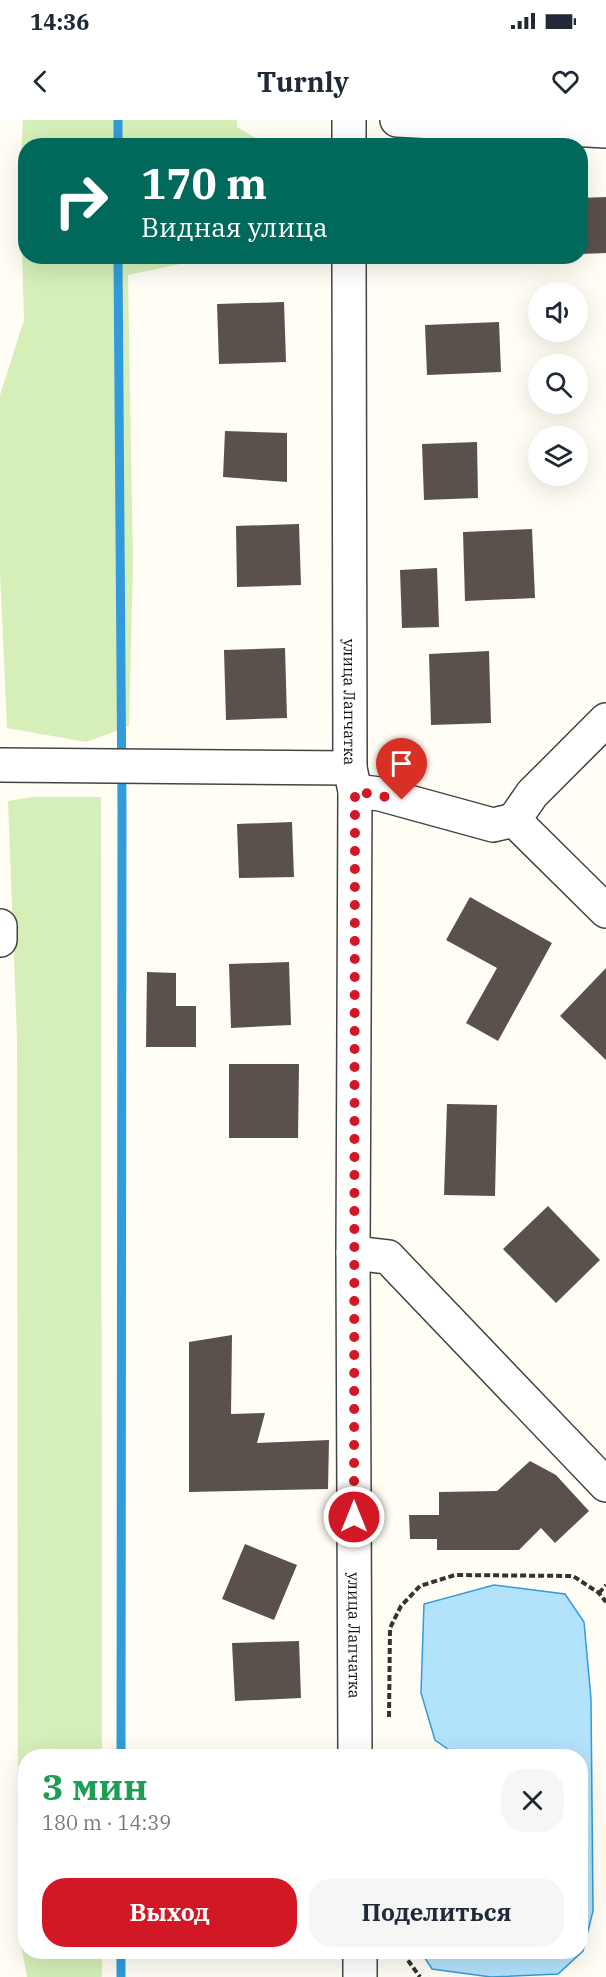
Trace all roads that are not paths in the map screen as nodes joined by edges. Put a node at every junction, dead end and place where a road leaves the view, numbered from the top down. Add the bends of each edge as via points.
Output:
1 (349, 120) edge
2 (397, 120) edge
3 (523, 123) edge
4 (606, 131) edge
5 (349, 138) edge
6 (350, 264) edge
7 (606, 720) edge
8 (0, 765) edge
9 (353, 779) junction
10 (514, 820) junction
11 (606, 911) edge
12 (0, 926) edge
13 (0, 940) edge
14 (352, 1253) junction
15 (606, 1485) edge
16 (355, 1749) edge
17 (360, 1959) edge
18 (360, 1977) edge

1 - 5 street
2 - 3 street
3 - 4 street
6 - 9 street, улица Лапчатка
7 - 10 street via 532,794
8 - 9 street
9 - 10 street via 380,794 493,825
9 - 14 street, улица Лапчатка
10 - 11 street
12 - 13 street
14 - 15 street via 388,1257
14 - 16 street, улица Лапчатка
17 - 18 street

